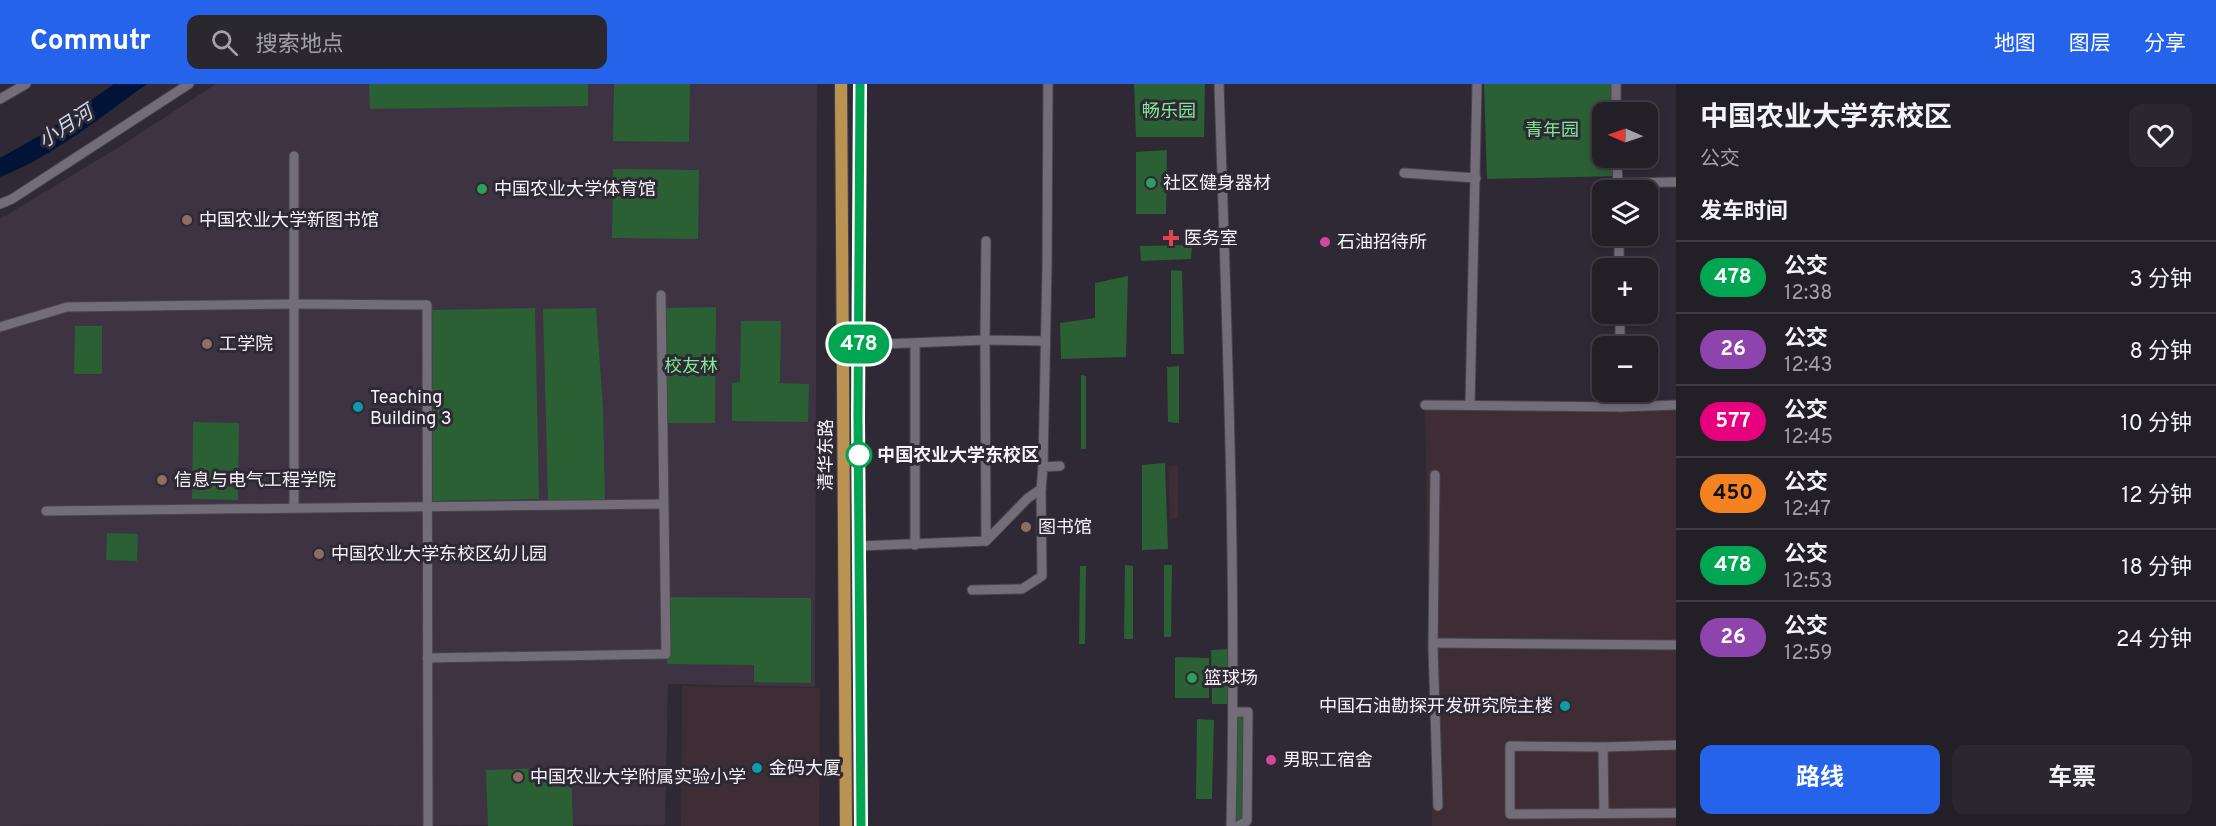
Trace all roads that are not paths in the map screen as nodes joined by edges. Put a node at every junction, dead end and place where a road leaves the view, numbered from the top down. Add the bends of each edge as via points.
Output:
1 (26, 84) edge
2 (189, 84) edge
3 (841, 84) edge
4 (860, 84) edge
5 (1048, 84) edge
6 (1220, 84) edge
7 (1477, 84) edge
8 (1616, 84) edge
9 (0, 99) edge
10 (1616, 102) edge
11 (294, 156) dead end
12 (1404, 173) dead end
13 (1476, 178) junction
14 (1676, 182) edge
15 (1658, 184) edge
16 (0, 204) edge
17 (987, 241) dead end
18 (661, 295) dead end
19 (294, 304) junction
20 (0, 327) edge
21 (985, 340) junction
22 (1045, 341) junction
23 (915, 343) junction
24 (859, 345) junction
25 (1621, 402) edge
26 (1425, 405) dead end
27 (1470, 405) junction
28 (1676, 405) edge
29 (1621, 407) junction
30 (1060, 466) dead end
31 (1043, 467) junction
32 (1435, 475) dead end
33 (1041, 489) junction
34 (662, 504) junction
35 (427, 506) junction
36 (294, 507) junction
37 (46, 511) dead end
38 (986, 541) junction
39 (915, 545) junction
40 (860, 546) junction
41 (972, 590) dead end
42 (1434, 643) junction
43 (1676, 645) edge
44 (427, 658) junction
45 (1234, 712) junction
46 (1676, 745) edge
47 (1603, 747) junction
48 (1438, 807) dead end
49 (1604, 813) junction
50 (1676, 813) edge
51 (428, 826) edge
52 (846, 826) edge
53 (861, 826) edge
54 (1231, 826) edge
55 (1238, 826) edge

1 - 9 street
2 - 16 street
3 - 52 main road, 清华东路
4 - 24 main road, 清华东路
5 - 22 street
6 - 45 street
7 - 13 street
8 - 10 street
11 - 19 street
12 - 13 street
13 - 27 street
14 - 15 street
17 - 21 street
18 - 34 street
19 - 20 street via 67,307
19 - 35 street via 426,305
19 - 36 street
21 - 22 street
21 - 23 street
21 - 38 street
22 - 31 street
23 - 24 street
23 - 39 street
24 - 40 main road, 清华东路
25 - 29 street
26 - 27 street
27 - 29 street
28 - 29 street
30 - 31 street
31 - 33 street
32 - 42 street
33 - 38 street
33 - 41 street via 1042,576 1022,589
34 - 35 street
34 - 44 street via 666,654
35 - 36 street
35 - 44 street
36 - 37 street
38 - 39 street
39 - 40 street
40 - 53 main road, 清华东路
42 - 43 street
42 - 48 street
44 - 51 street
45 - 54 street
45 - 55 street via 1248,712 1247,821
46 - 47 street
47 - 49 street
47 - 49 street via 1510,746 1510,814
49 - 50 street

